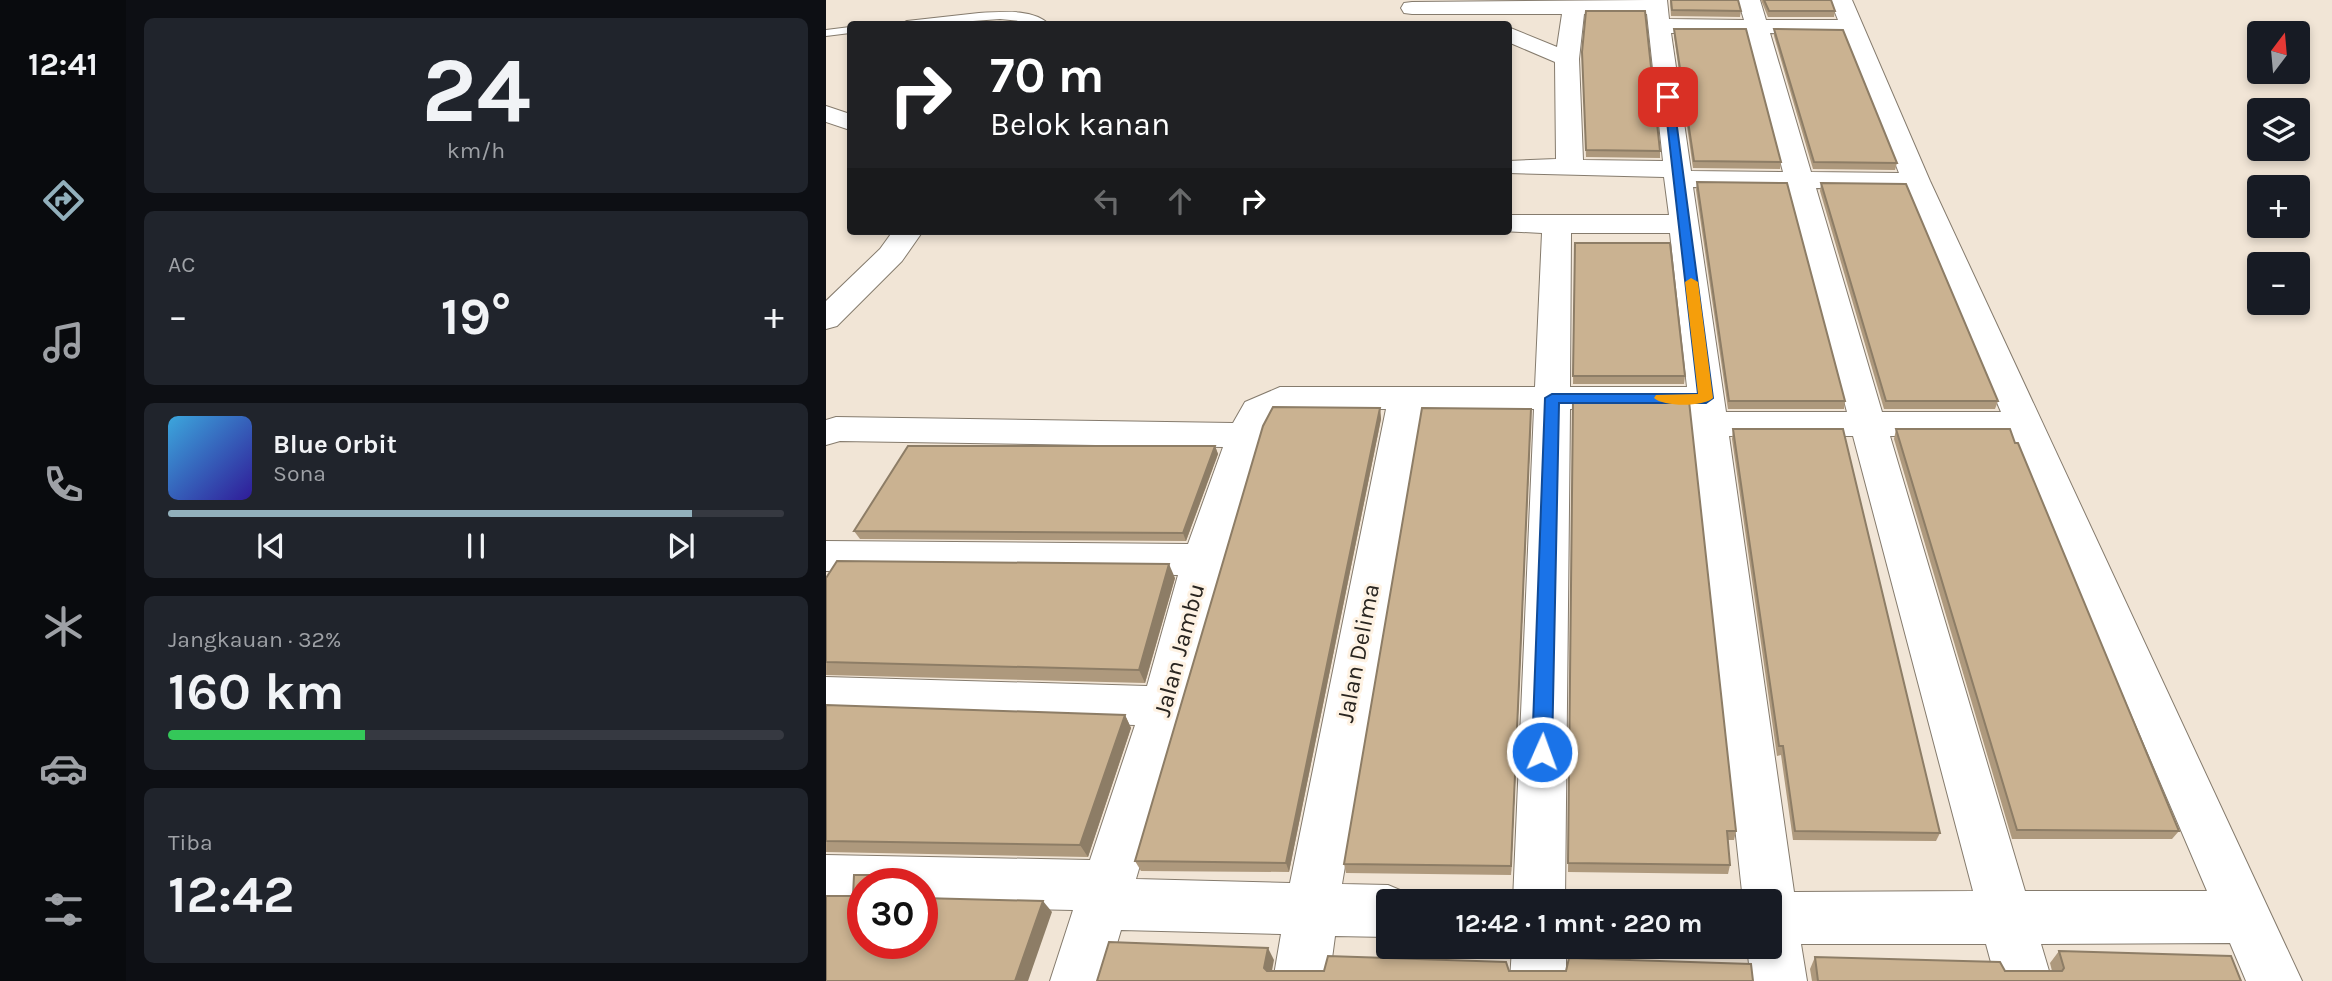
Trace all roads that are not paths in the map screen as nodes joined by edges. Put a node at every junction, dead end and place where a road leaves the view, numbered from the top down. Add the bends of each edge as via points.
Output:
1 (1412, 8) dead end
2 (1574, 8) junction
3 (1454, 10) junction
4 (1657, 12) edge
5 (1753, 13) edge
6 (1847, 14) edge
7 (944, 21) edge
8 (1037, 21) edge
9 (1480, 21) edge
10 (847, 30) edge
11 (826, 33) edge
12 (1512, 36) edge
13 (1567, 59) junction
14 (826, 114) edge
15 (847, 121) edge
16 (1517, 167) dead end
17 (1570, 168) junction
18 (1678, 174) junction
19 (1799, 180) junction
20 (1916, 181) junction
21 (1512, 224) edge
22 (1557, 224) junction
23 (1684, 224) junction
24 (905, 235) edge
25 (826, 319) edge
26 (1406, 398) junction
27 (1552, 398) junction
28 (1707, 411) junction
29 (1256, 419) junction
30 (1867, 423) junction
31 (2023, 424) junction
32 (826, 433) edge
33 (826, 556) edge
34 (1203, 560) junction
35 (826, 696) edge
36 (1164, 706) junction
37 (826, 880) edge
38 (1539, 889) edge
39 (1767, 889) edge
40 (1105, 895) junction
41 (1314, 908) junction
42 (1376, 911) edge
43 (1782, 911) edge
44 (2246, 917) junction
45 (2006, 918) junction
46 (1539, 959) edge
47 (1776, 959) edge
48 (1077, 981) edge
49 (1301, 981) edge
50 (1538, 981) edge
51 (1779, 981) edge
52 (2024, 981) edge
53 (2274, 981) edge

1 - 3 street
2 - 3 street
2 - 4 street
2 - 13 street
3 - 9 street
4 - 5 street
4 - 18 street
5 - 6 street
5 - 19 street
6 - 20 street
7 - 8 lane via 1005,16
10 - 11 lane
12 - 13 street
13 - 17 street
14 - 15 street
16 - 17 street
17 - 18 street
18 - 19 street
18 - 23 street
19 - 20 street
19 - 30 street
20 - 31 street
21 - 22 street
22 - 23 street
22 - 27 street
23 - 28 street
24 - 25 street
26 - 27 street
26 - 29 street via 1280,398
26 - 41 street, Jalan Delima
27 - 28 street
27 - 38 street
28 - 30 street
28 - 39 street
29 - 32 street via 836,429
29 - 34 street, Jalan Jambu
30 - 31 street
30 - 45 street
31 - 44 street
33 - 34 street
34 - 36 street, Jalan Jambu
35 - 36 street
36 - 40 street, Jalan Jambu
37 - 40 street
40 - 41 street
40 - 48 street, Jalan Jambu
41 - 42 street
41 - 49 street, Jalan Delima
43 - 45 street
44 - 45 street
44 - 53 street
45 - 52 street
46 - 50 street
47 - 51 street

